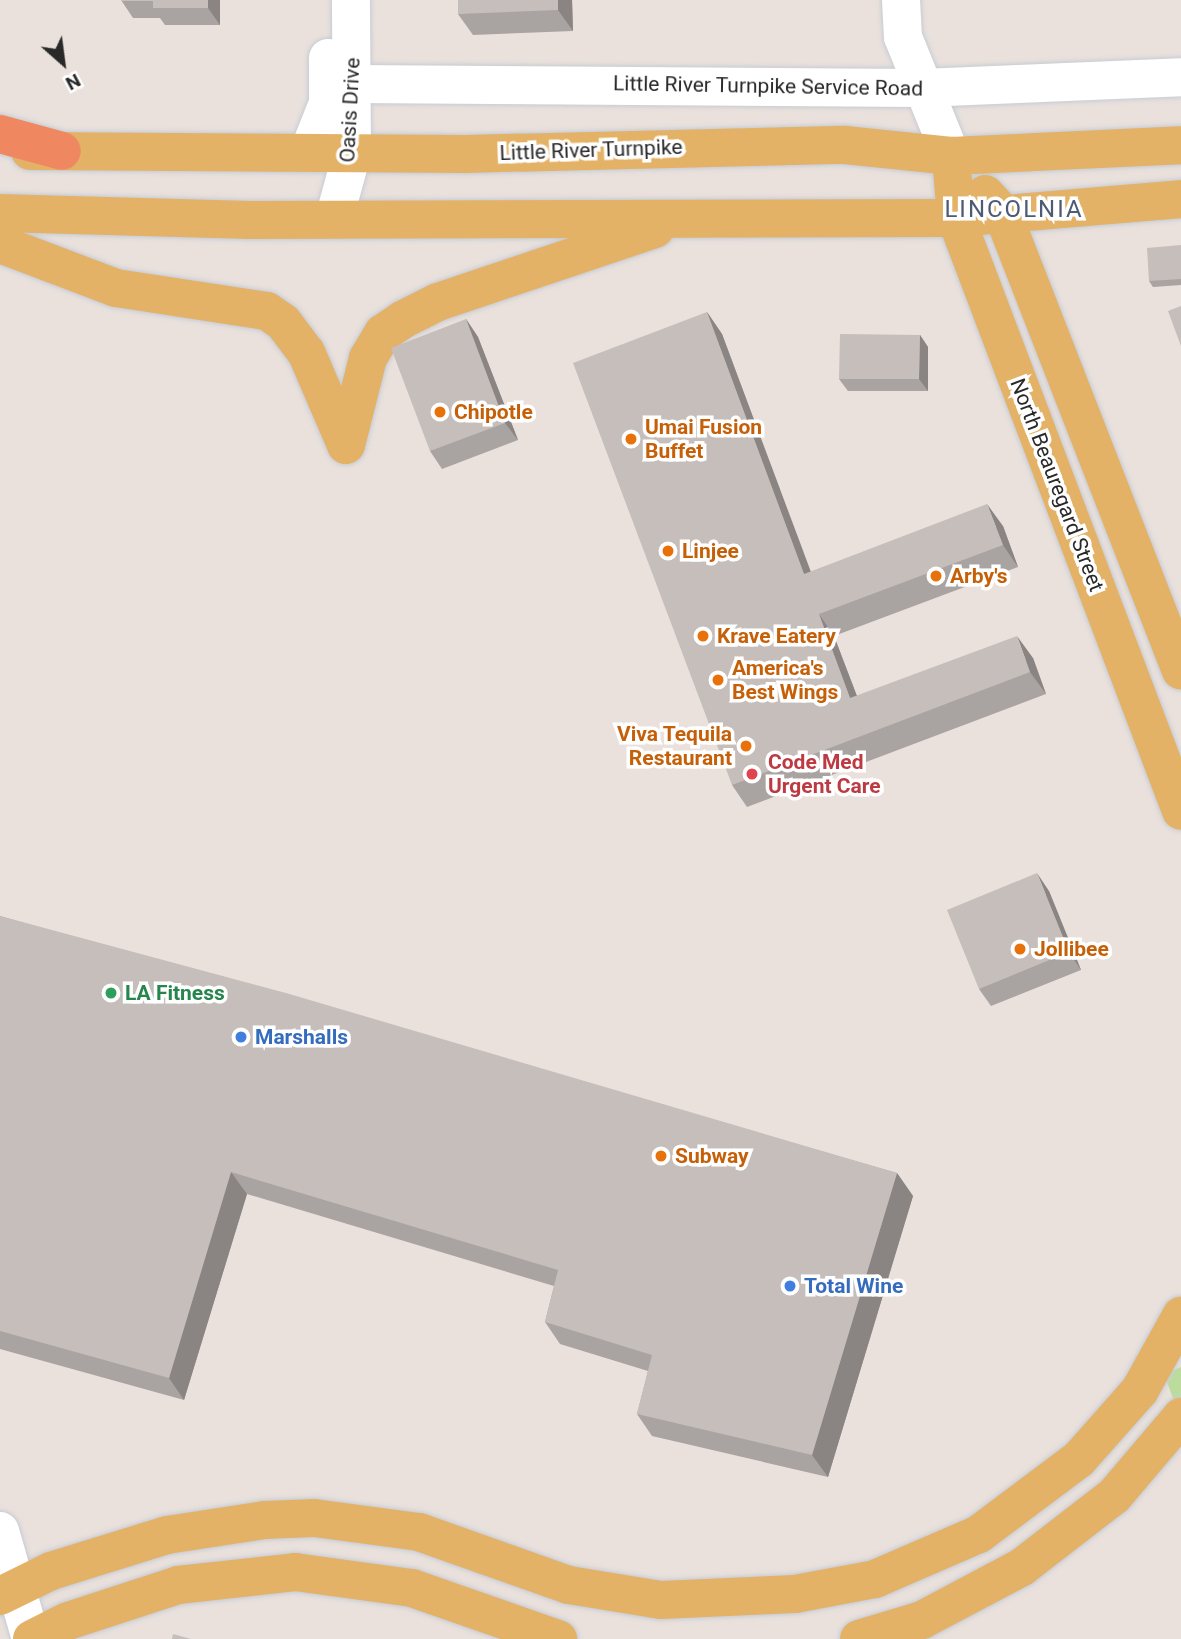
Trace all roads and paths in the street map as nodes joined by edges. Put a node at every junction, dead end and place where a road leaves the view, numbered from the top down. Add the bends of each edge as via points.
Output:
1 (328, 0) edge
2 (351, 0) edge
3 (901, 0) edge
4 (1181, 77) edge
5 (354, 83) junction
6 (922, 88) junction
7 (0, 134) edge
8 (1181, 145) edge
9 (0, 151) edge
10 (62, 151) junction
11 (309, 151) junction
12 (352, 153) junction
13 (951, 156) junction
14 (1181, 199) edge
15 (1002, 212) junction
16 (0, 214) edge
17 (700, 217) junction
18 (956, 218) junction
19 (334, 219) junction
20 (0, 244) edge
21 (1181, 670) edge
22 (1181, 811) edge
23 (1181, 1316) edge
24 (1181, 1417) edge
25 (0, 1531) edge
26 (7, 1591) edge
27 (460, 1607) junction
28 (32, 1639) edge
29 (490, 1639) edge
30 (558, 1639) edge
31 (859, 1639) edge

1 - 11 street, Oasis Drive via 328,103
2 - 5 street, Oasis Drive
3 - 6 street via 903,37
4 - 6 street, Little River Turnpike Service Road
5 - 6 street, Little River Turnpike Service Road
5 - 12 street, Oasis Drive
6 - 13 street
7 - 10 highway
8 - 13 main road, Little River Turnpike
9 - 10 main road, Little River Turnpike
10 - 11 main road, Little River Turnpike
11 - 12 main road, Little River Turnpike
12 - 13 main road, Little River Turnpike via 845,145
12 - 19 street, Oasis Drive
13 - 15 main road
13 - 18 main road, North Beauregard Street
14 - 15 main road
15 - 18 main road
15 - 21 main road
16 - 19 main road
17 - 18 main road
17 - 19 main road
17 - 20 main road via 609,242 438,302 402,320 383,334 368,358 346,445 306,352 283,322 267,311 116,288
18 - 22 main road, North Beauregard Street
23 - 26 main road via 1140,1390 1079,1459 979,1534 875,1579 795,1594 660,1601 569,1585 419,1532 314,1518 265,1520 167,1535
24 - 31 main road via 1114,1496 1022,1567 922,1620
25 - 26 street
26 - 28 street
27 - 28 main road via 412,1588 357,1577 295,1572 231,1576 166,1589 68,1621
27 - 29 main road
27 - 30 main road

